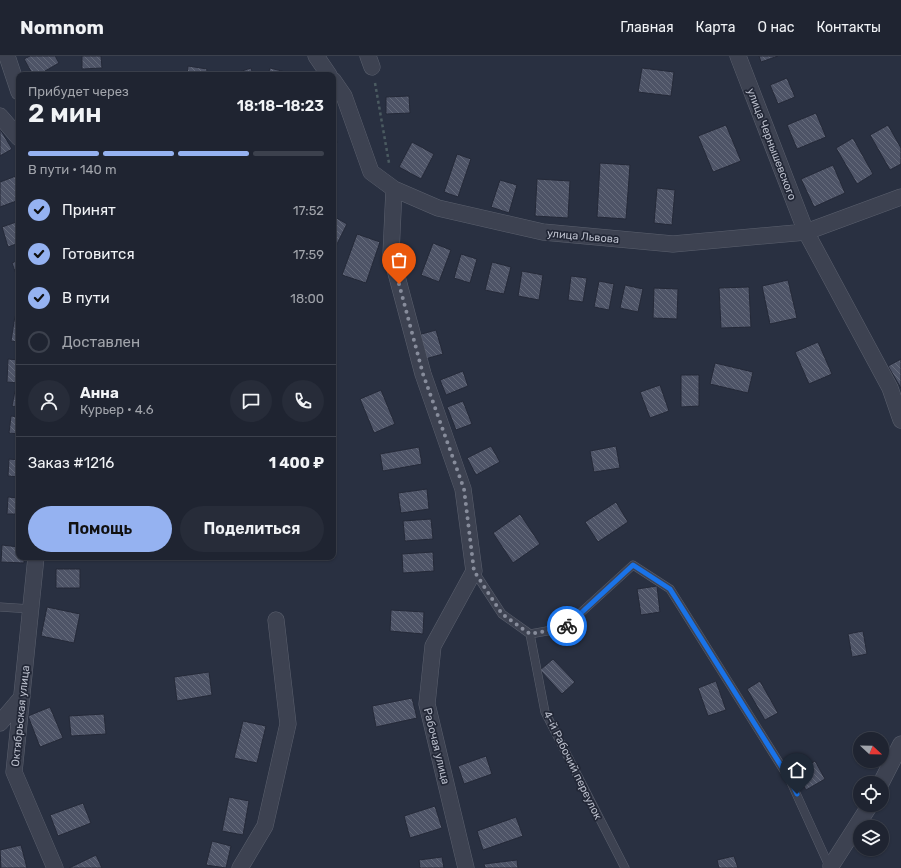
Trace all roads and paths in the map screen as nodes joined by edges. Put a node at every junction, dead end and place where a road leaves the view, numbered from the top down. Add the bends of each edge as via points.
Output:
1 (7, 56) edge
2 (316, 56) edge
3 (738, 56) edge
4 (370, 61) edge
5 (327, 72) edge
6 (16, 83) edge
7 (336, 84) edge
8 (0, 116) edge
9 (16, 135) edge
10 (394, 189) junction
11 (901, 197) edge
12 (806, 232) junction
13 (901, 420) edge
14 (36, 560) edge
15 (474, 571) junction
16 (0, 606) edge
17 (31, 609) junction
18 (276, 620) dead end
19 (530, 634) junction
20 (22, 697) junction
21 (0, 723) edge
22 (901, 744) edge
23 (885, 776) edge
24 (866, 812) edge
25 (831, 867) edge
26 (55, 868) edge
27 (240, 868) edge
28 (466, 868) edge
29 (625, 868) edge

1 - 6 street
2 - 5 street
3 - 12 street, улица Чернышевского
4 - 10 path
7 - 10 street, улица Львова via 344,96 371,172
8 - 9 street
10 - 12 street, улица Львова via 438,208 543,232 673,244
10 - 15 street via 391,254 423,374 464,489
11 - 12 street, улица Львова
12 - 13 street, улица Чернышевского via 890,388
14 - 17 street, Октябрьская улица
15 - 19 lane via 502,614
15 - 28 street, Рабочая улица via 433,646 427,704
16 - 17 lane
17 - 20 street, Октябрьская улица
18 - 27 street via 288,724 265,826
19 - 25 lane via 564,628 633,565 670,589 790,780
19 - 29 lane, 4-й Рабочий переулок via 545,712
20 - 21 street
20 - 26 street, Октябрьская улица via 14,772
22 - 23 street
24 - 25 street

